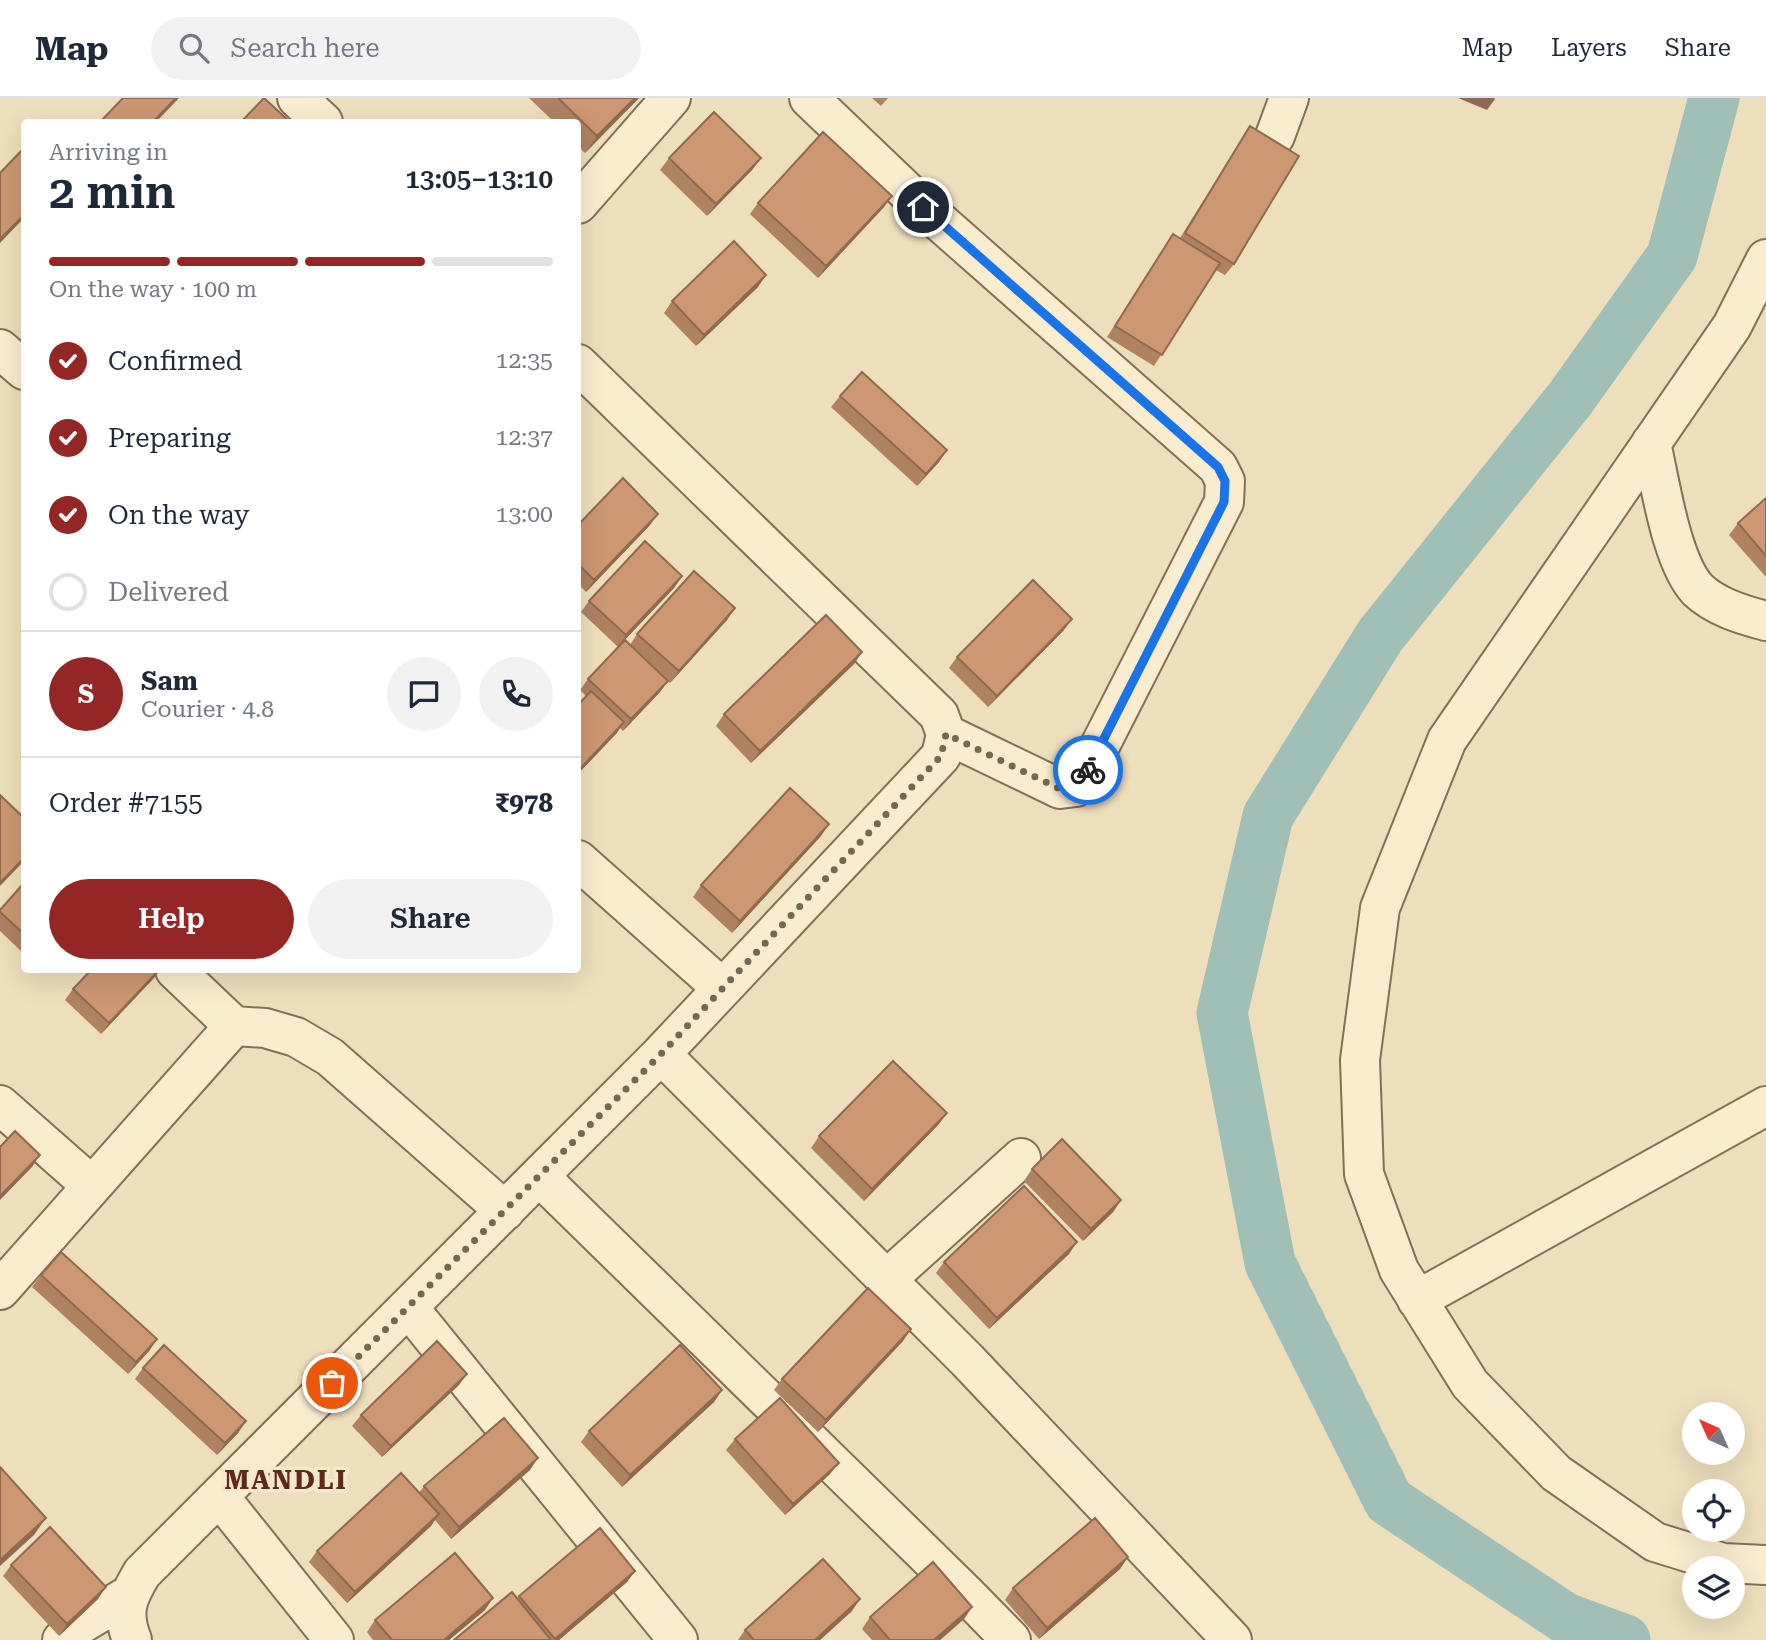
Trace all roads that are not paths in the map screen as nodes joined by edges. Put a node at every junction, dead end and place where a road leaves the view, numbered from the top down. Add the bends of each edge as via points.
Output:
1 (297, 98) edge
2 (671, 98) edge
3 (809, 98) edge
4 (1289, 98) edge
5 (320, 119) edge
6 (1275, 136) dead end
7 (581, 201) edge
8 (1766, 259) edge
9 (0, 349) edge
10 (21, 367) edge
11 (581, 367) edge
12 (1651, 443) junction
13 (1766, 621) edge
14 (946, 734) junction
15 (581, 863) edge
16 (178, 973) edge
17 (722, 988) junction
18 (234, 1026) junction
19 (661, 1054) junction
20 (0, 1105) edge
21 (1766, 1106) edge
22 (1021, 1158) dead end
23 (539, 1176) junction
24 (92, 1186) junction
25 (505, 1210) junction
26 (887, 1279) junction
27 (0, 1290) edge
28 (1417, 1300) junction
29 (408, 1307) junction
30 (219, 1496) junction
31 (1766, 1565) edge
32 (129, 1595) junction
33 (62, 1640) edge
34 (132, 1640) edge
35 (334, 1640) edge
36 (678, 1640) edge
37 (1011, 1640) edge
38 (1232, 1640) edge

1 - 5 street
2 - 7 street
3 - 14 street via 923,207 1218,467 1225,481 1224,502 1076,788 1060,789
4 - 6 street
8 - 12 street via 1731,326
9 - 10 street
11 - 14 street via 939,715
12 - 13 street via 1677,554 1698,590 1732,611
12 - 28 street via 1447,740 1380,908 1360,1060 1364,1174 1399,1270
14 - 17 street via 941,756
15 - 17 street
16 - 18 street
17 - 19 street
18 - 24 street
18 - 25 street via 296,1037 330,1057
19 - 23 street
19 - 26 street
20 - 24 street
21 - 28 street
22 - 26 street
23 - 25 street
23 - 37 street
24 - 27 street
25 - 29 street
26 - 38 street
28 - 31 street via 1471,1384 1556,1473 1655,1542 1723,1563
29 - 30 street
29 - 36 street
30 - 32 street via 142,1573
30 - 35 street
32 - 33 street
32 - 34 street via 125,1624

